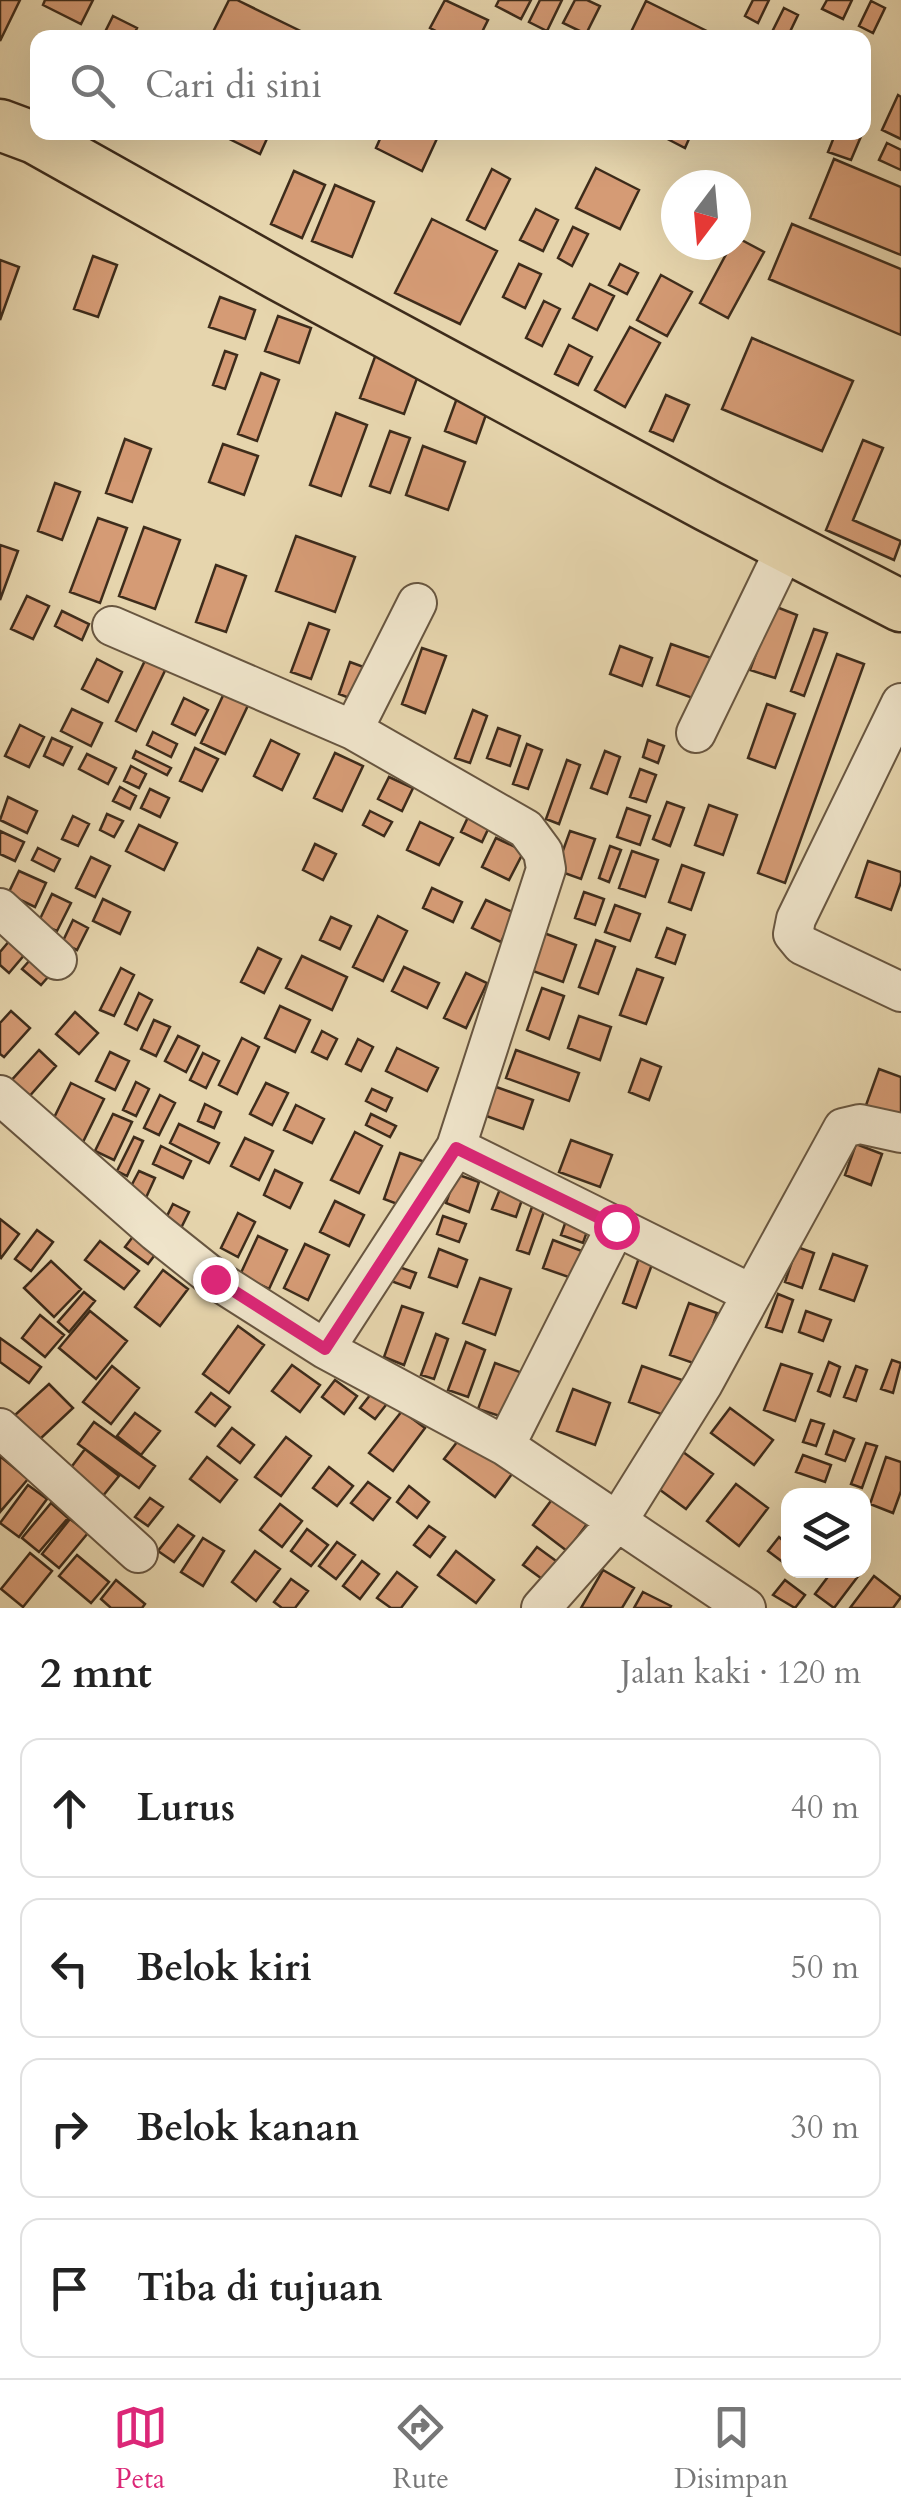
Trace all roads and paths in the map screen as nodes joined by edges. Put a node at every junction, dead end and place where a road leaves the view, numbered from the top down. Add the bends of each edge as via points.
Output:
1 (0, 124) edge
2 (30, 136) edge
3 (39, 140) edge
4 (787, 545) junction
5 (417, 603) dead end
6 (901, 606) edge
7 (112, 626) dead end
8 (901, 703) edge
9 (353, 730) junction
10 (696, 733) dead end
11 (0, 908) edge
12 (58, 960) dead end
13 (901, 992) edge
14 (0, 1095) edge
15 (901, 1133) edge
16 (456, 1148) junction
17 (616, 1226) junction
18 (752, 1294) junction
19 (325, 1349) junction
20 (0, 1428) edge
21 (505, 1446) junction
22 (616, 1522) junction
23 (138, 1553) dead end
24 (540, 1608) edge
25 (746, 1608) edge

1 - 2 main road
3 - 4 main road
4 - 6 main road
4 - 10 street
5 - 9 street
7 - 9 street
8 - 13 street via 793,934 802,945
9 - 16 street via 526,828 546,861
11 - 12 street
14 - 19 street via 182,1254
15 - 18 street via 860,1124 844,1128
16 - 17 street
16 - 19 street
17 - 18 street
17 - 21 street
18 - 22 street
19 - 21 street
20 - 23 street
21 - 22 street
22 - 24 street
22 - 25 street

